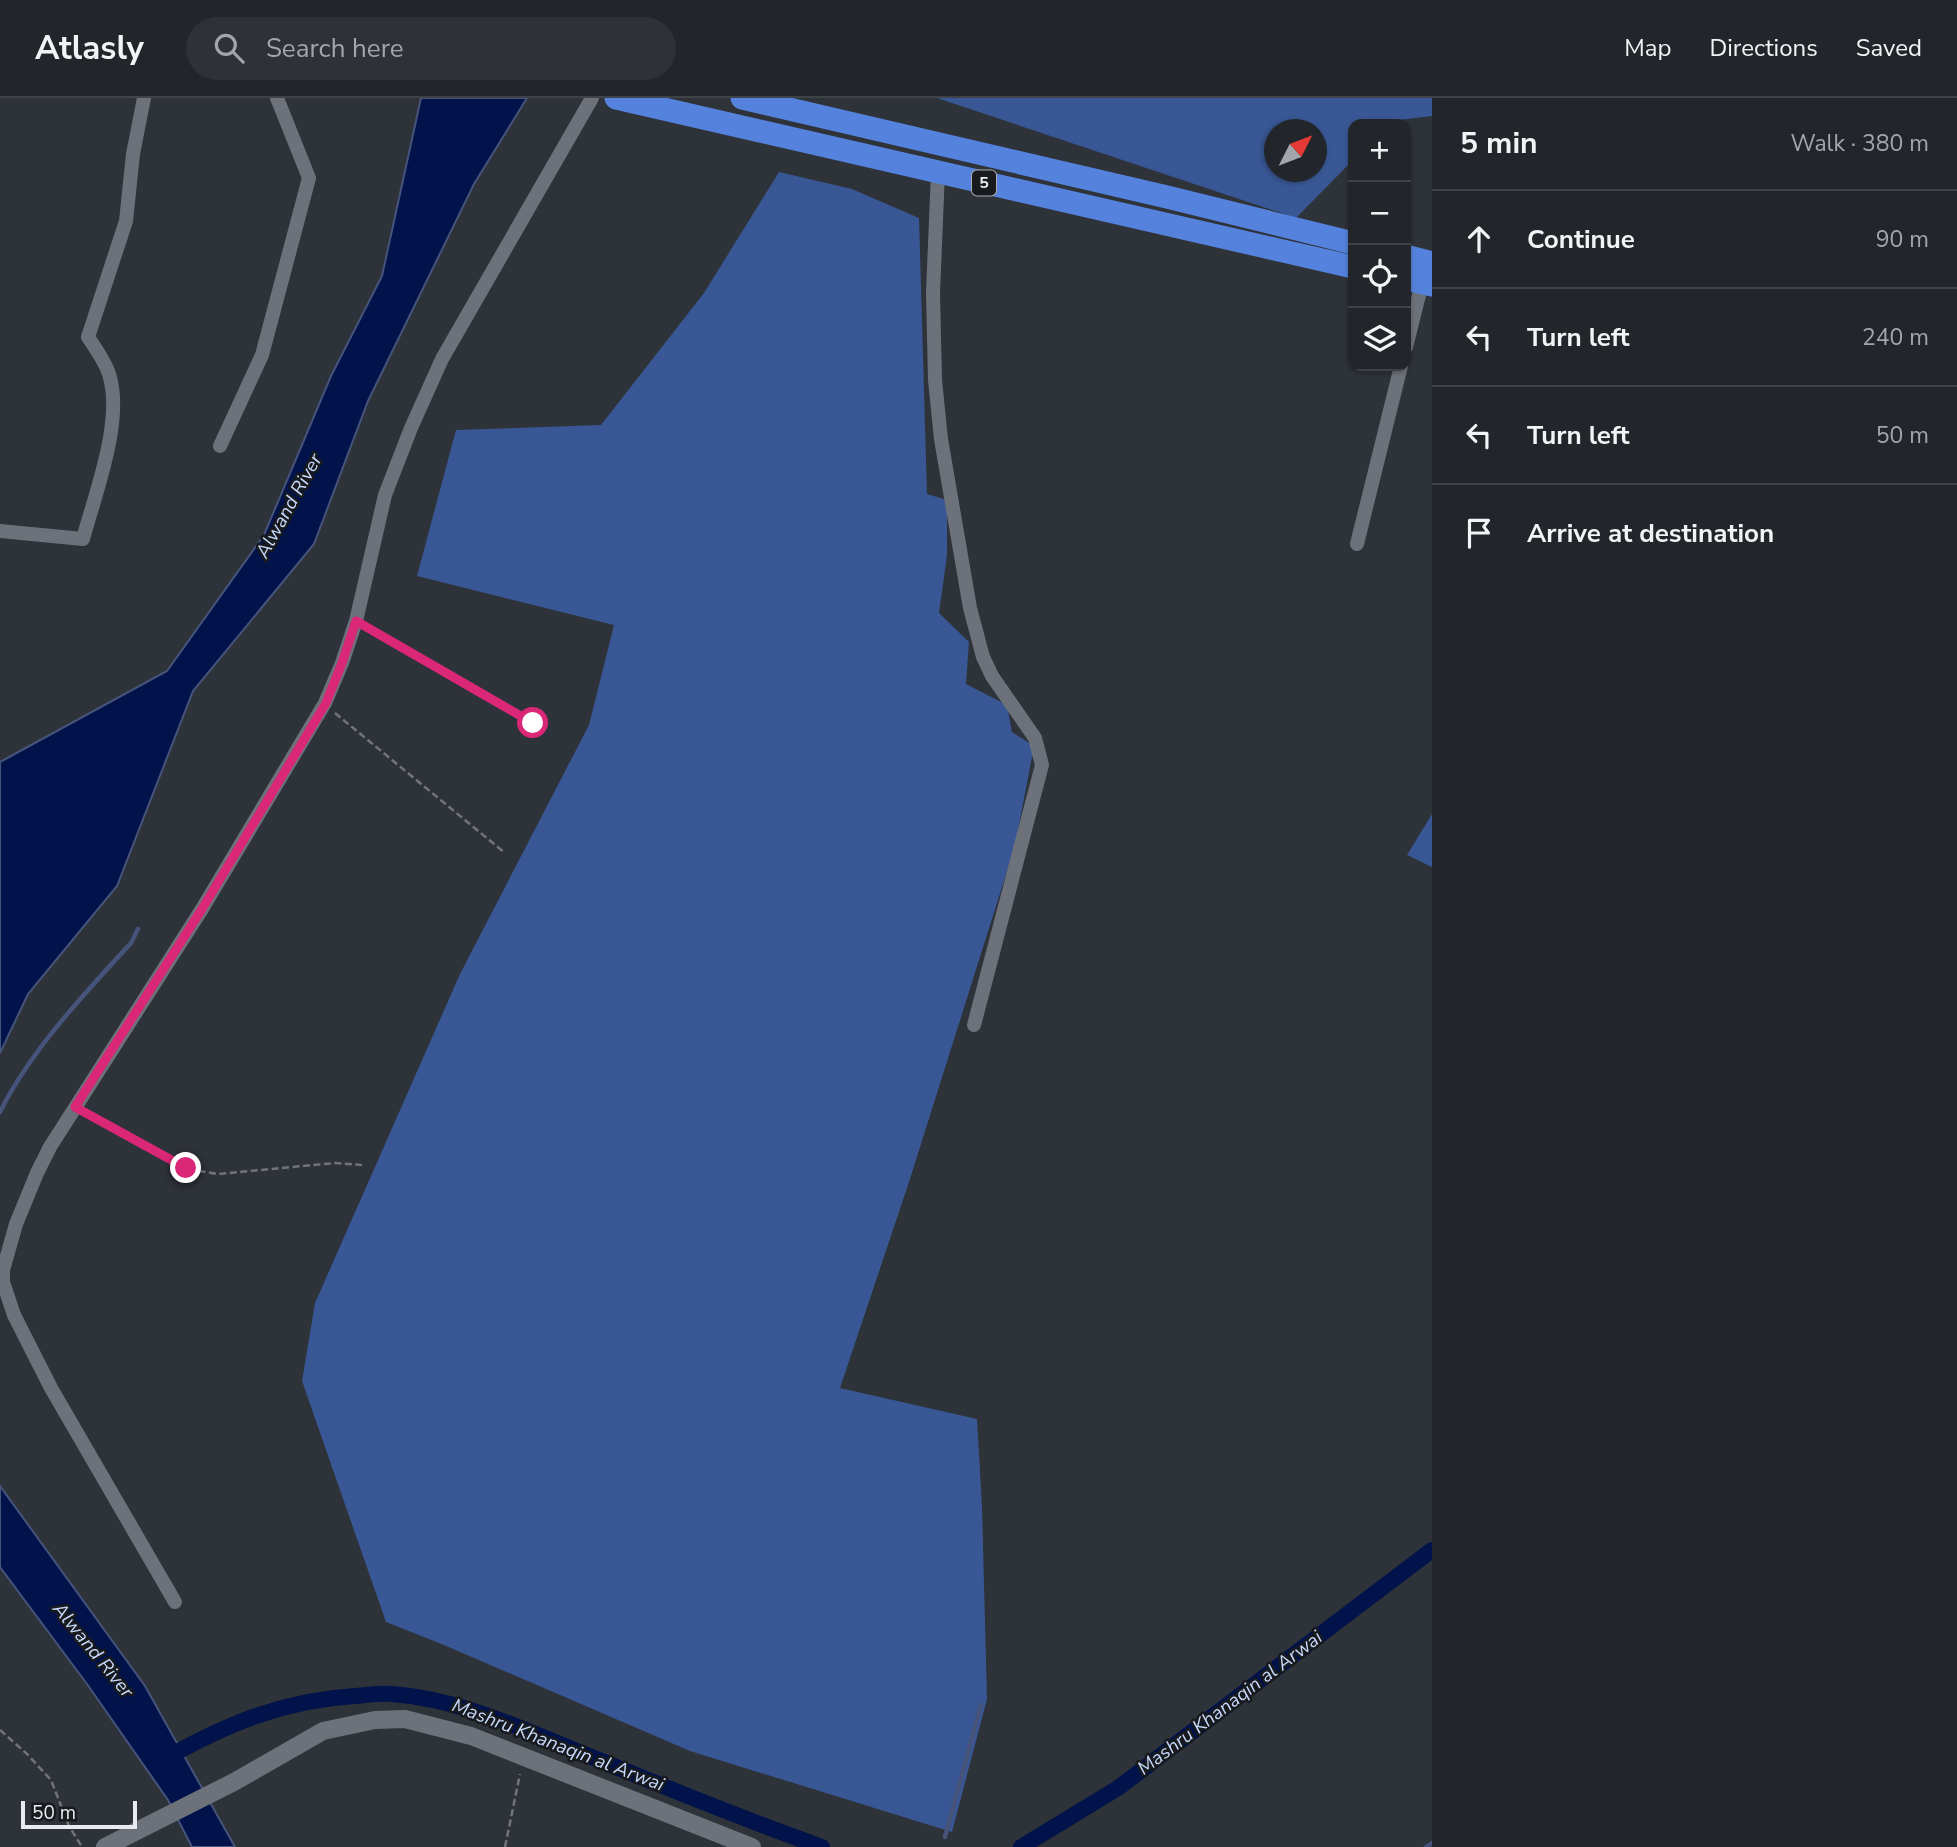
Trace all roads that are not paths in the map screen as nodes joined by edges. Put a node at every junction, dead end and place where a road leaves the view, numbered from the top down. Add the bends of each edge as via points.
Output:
1 (144, 98) edge
2 (277, 98) edge
3 (593, 98) edge
4 (616, 98) edge
5 (742, 98) edge
6 (938, 172) junction
7 (1348, 242) edge
8 (1350, 245) edge
9 (1411, 262) edge
10 (1347, 266) edge
11 (1423, 277) edge
12 (1411, 326) edge
13 (1400, 371) edge
14 (219, 446) dead end
15 (0, 530) edge
16 (1357, 544) dead end
17 (974, 1025) dead end
18 (175, 1602) dead end
19 (105, 1847) edge
20 (752, 1847) edge

1 - 15 street via 126,221 88,337 109,374 113,418 83,539
2 - 14 street via 309,178 262,355
3 - 18 street via 426,393 385,495 356,621 326,703 50,1147 8,1249 3,1282 14,1315
4 - 6 highway, 5
5 - 7 highway, 5
6 - 10 highway, 5
6 - 17 street via 935,380 970,608 983,657 1035,738 1042,765
8 - 10 highway
9 - 11 highway
11 - 12 street
13 - 16 street
19 - 20 street via 323,1731 405,1719 471,1736

